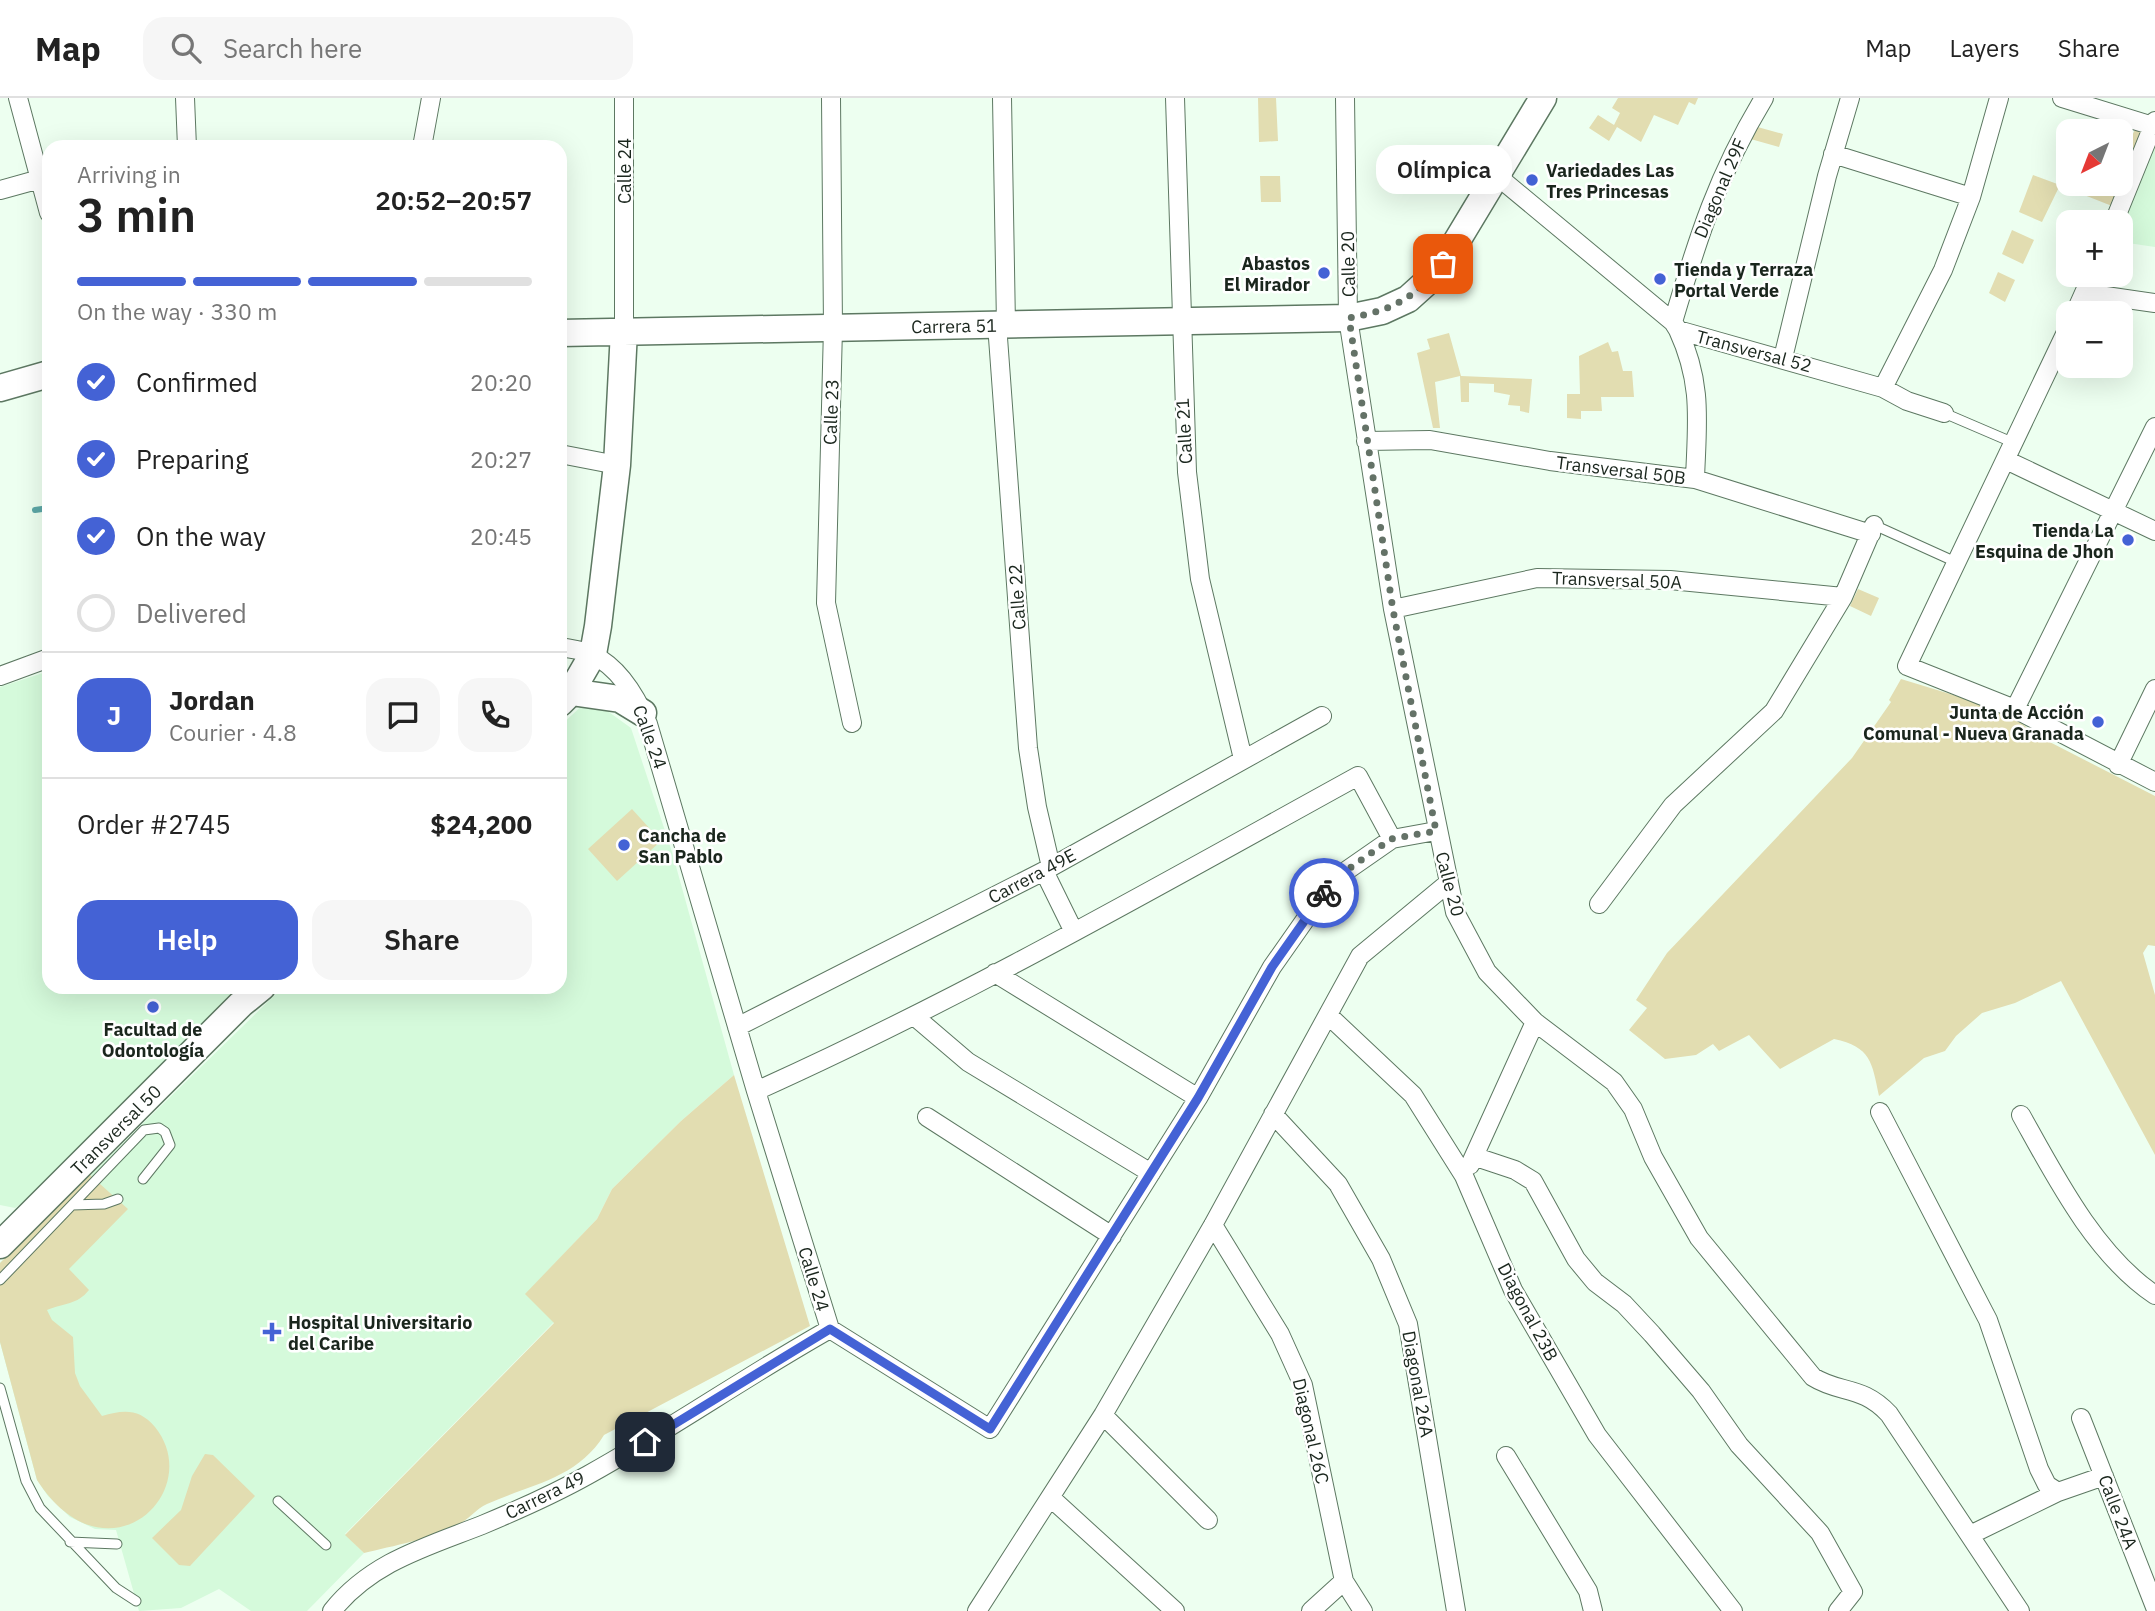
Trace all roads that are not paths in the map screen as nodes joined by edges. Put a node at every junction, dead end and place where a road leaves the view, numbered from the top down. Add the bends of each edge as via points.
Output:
1 (19, 98) edge
2 (185, 98) edge
3 (431, 98) edge
4 (624, 98) edge
5 (831, 98) edge
6 (1002, 98) edge
7 (1175, 98) edge
8 (1345, 98) edge
9 (1543, 98) edge
10 (1764, 98) edge
11 (1850, 98) edge
12 (1999, 98) edge
13 (2062, 98) edge
14 (2154, 124) edge
15 (187, 140) edge
16 (423, 140) edge
17 (1833, 154) junction
18 (1496, 175) junction
19 (40, 179) junction
20 (42, 187) edge
21 (0, 190) edge
22 (1971, 197) junction
23 (2119, 210) edge
24 (2087, 287) edge
25 (2085, 293) junction
26 (2081, 301) edge
27 (2155, 303) edge
28 (1349, 318) junction
29 (1180, 322) junction
30 (1002, 325) junction
31 (1675, 326) junction
32 (833, 328) junction
33 (624, 331) junction
34 (567, 333) edge
35 (2056, 354) edge
36 (1783, 358) junction
37 (42, 376) edge
38 (0, 388) edge
39 (1883, 388) junction
40 (1944, 413) joint
41 (2155, 427) edge
42 (1366, 441) junction
43 (2014, 443) junction
44 (567, 455) edge
45 (2006, 460) junction
46 (617, 465) junction
47 (1695, 479) junction
48 (2114, 512) junction
49 (1872, 529) junction
50 (2155, 531) edge
51 (1958, 563) junction
52 (1843, 597) junction
53 (1393, 610) junction
54 (567, 648) edge
55 (593, 654) junction
56 (42, 661) edge
57 (0, 676) edge
58 (2155, 689) edge
59 (567, 696) edge
60 (567, 698) edge
61 (2015, 709) junction
62 (643, 713) junction
63 (1322, 716) dead end
64 (852, 723) dead end
65 (1243, 759) junction
66 (2118, 765) junction
67 (2155, 782) edge
68 (1436, 831) junction
69 (1391, 839) junction
70 (1048, 869) junction
71 (1447, 884) junction
72 (1599, 904) dead end
73 (1074, 932) junction
74 (995, 973) junction
75 (255, 994) edge
76 (1328, 1015) junction
77 (914, 1017) junction
78 (1535, 1022) junction
79 (737, 1027) junction
80 (756, 1091) junction
81 (1198, 1098) junction
82 (1880, 1112) dead end
83 (1273, 1114) junction
84 (2021, 1115) dead end
85 (927, 1117) dead end
86 (1476, 1157) junction
87 (1151, 1173) junction
88 (1464, 1177) junction
89 (143, 1179) dead end
90 (118, 1199) dead end
91 (72, 1205) junction
92 (0, 1218) edge
93 (28, 1218) junction
94 (1213, 1225) junction
95 (1112, 1236) junction
96 (0, 1245) edge
97 (0, 1280) edge
98 (2154, 1290) edge
99 (830, 1329) junction
100 (0, 1388) edge
101 (1103, 1415) junction
102 (2081, 1418) dead end
103 (1506, 1456) dead end
104 (2105, 1476) junction
105 (2058, 1492) junction
106 (1051, 1498) junction
107 (278, 1501) dead end
108 (1208, 1520) dead end
109 (1972, 1534) junction
110 (70, 1542) junction
111 (117, 1544) dead end
112 (326, 1545) dead end
113 (1344, 1581) junction
114 (136, 1601) dead end
115 (1843, 1606) edge
116 (2155, 1606) edge
117 (332, 1611) edge
118 (977, 1611) edge
119 (1175, 1611) edge
120 (1311, 1611) edge
121 (1363, 1611) edge
122 (1456, 1611) edge
123 (1593, 1611) edge
124 (1732, 1611) edge
125 (2020, 1611) edge

1 - 19 street
2 - 15 street
3 - 16 street
4 - 33 street, Calle 24
5 - 32 street, Calle 23
6 - 30 street, Calle 22
7 - 29 street, Calle 21
8 - 28 street, Calle 20
9 - 18 street, Carrera 51
10 - 31 street, Diagonal 29F via 1711,199
11 - 17 street
12 - 22 street
13 - 14 street
14 - 23 street
17 - 22 street
17 - 36 street
18 - 28 street, Carrera 51 via 1428,281 1408,299 1382,312
18 - 31 street, Transversal 52
19 - 20 street
19 - 21 street
22 - 39 street via 1943,270
24 - 25 street
25 - 26 street
25 - 27 street
28 - 29 street, Carrera 51
28 - 42 street, Calle 20
29 - 30 street, Carrera 51
29 - 65 street, Calle 21 via 1186,472 1200,579
30 - 32 street, Carrera 51
30 - 70 street, Calle 22 via 1028,748
31 - 36 street, Transversal 52
31 - 47 street via 1698,391
32 - 33 street, Carrera 51
32 - 64 street, Calle 23 via 826,603
33 - 34 street, Carrera 51
33 - 46 street, Calle 24
35 - 43 street
36 - 39 street, Transversal 52
37 - 38 street
39 - 40 street, Transversal 52
40 - 43 lane, Transversal 52
41 - 48 street
42 - 47 street, Transversal 50B via 1430,440
42 - 53 street, Calle 20
43 - 45 street
44 - 46 street
45 - 48 street
45 - 51 street
46 - 55 street, Calle 24
47 - 49 street, Transversal 50B
48 - 50 street
48 - 61 street
49 - 51 lane, Transversal 50B
49 - 52 street
51 - 61 street via 1907,666
52 - 53 street, Transversal 50A via 1670,580 1537,578
52 - 72 street via 1774,711 1673,805
53 - 68 street, Calle 20
54 - 55 street
55 - 59 street
55 - 62 street, Calle 24 via 626,684
56 - 57 street
58 - 66 street
60 - 62 street via 620,699
61 - 66 street
62 - 79 street, Calle 24
63 - 65 street, Carrera 49E
65 - 70 street, Carrera 49E
66 - 67 street
68 - 69 street
68 - 71 street, Calle 20
69 - 73 street via 1358,775
69 - 81 street via 1333,880 1272,967
70 - 73 street, Calle 22
70 - 79 street, Carrera 49E
71 - 76 street via 1360,956
71 - 78 street, Calle 20 via 1455,912 1487,972
73 - 74 street
74 - 77 street
74 - 81 street
75 - 93 street, Transversal 50
76 - 83 street
76 - 88 street, Diagonal 23B via 1413,1095
77 - 80 street
77 - 87 street via 968,1062
78 - 86 street
78 - 109 street, Calle 20 via 1614,1082 1633,1109 1653,1157 1699,1238 1813,1377 1853,1389 1880,1404
79 - 80 street, Calle 24
80 - 99 street, Calle 24
81 - 87 street
82 - 105 street via 1989,1320 2039,1469
83 - 94 street
83 - 122 street, Diagonal 26A via 1338,1184 1381,1259 1408,1324
84 - 98 street via 2073,1207 2129,1274
85 - 95 street
86 - 88 street
86 - 115 street via 1532,1181 1582,1267 1652,1334 1739,1445 1820,1533 1853,1592
87 - 95 street
88 - 124 street, Diagonal 23B via 1513,1290 1597,1435
89 - 91 lane via 170,1145 159,1128 144,1130
90 - 91 lane
91 - 97 lane
92 - 93 street
93 - 96 street, Transversal 50
94 - 101 street
94 - 113 street, Diagonal 26C via 1280,1334 1303,1385
95 - 99 street via 990,1429
99 - 117 street, Carrera 49 via 696,1413 540,1500 383,1566 358,1582
100 - 110 lane via 30,1492
101 - 106 street
101 - 108 street
102 - 104 street, Calle 24A
103 - 123 street via 1588,1591
104 - 105 street
104 - 116 street, Calle 24A
105 - 109 street
106 - 118 street
106 - 119 street
107 - 112 lane
109 - 125 street, Calle 20
110 - 111 lane
110 - 114 lane via 116,1588
113 - 120 street
113 - 121 street, Diagonal 26C

